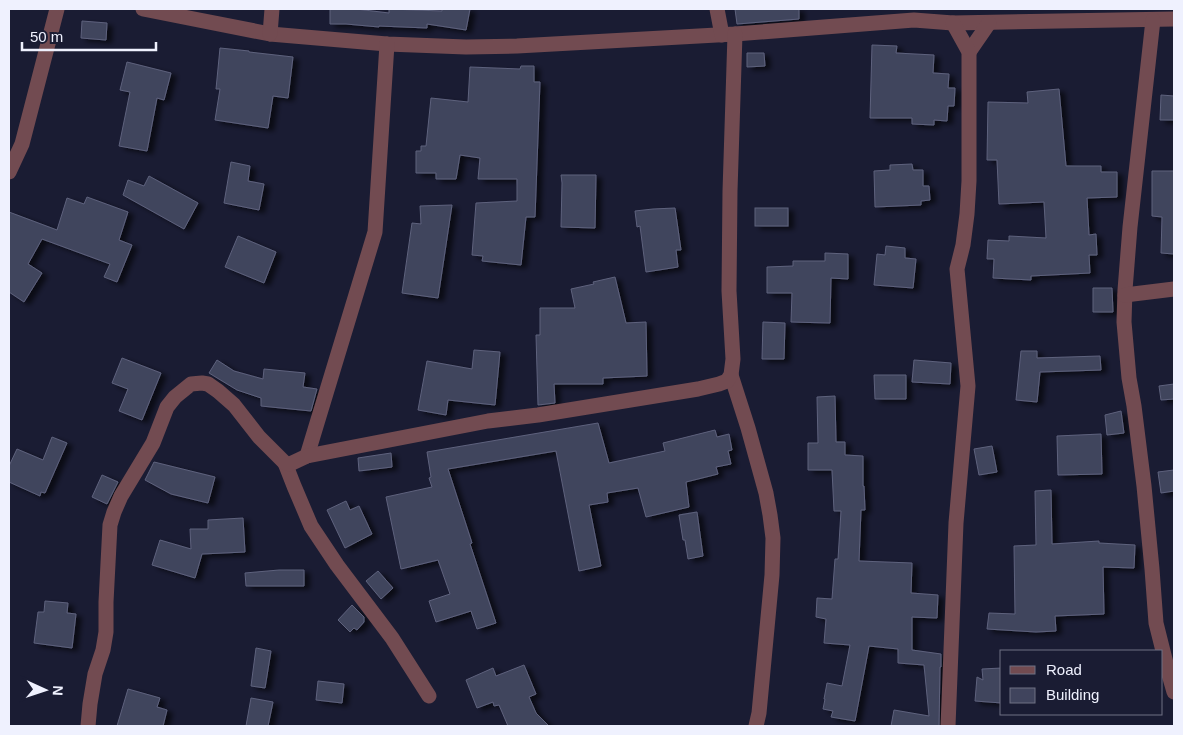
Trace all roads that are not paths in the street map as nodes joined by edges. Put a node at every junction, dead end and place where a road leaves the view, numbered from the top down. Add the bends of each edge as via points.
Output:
1 (58, 9) edge
2 (143, 9) edge
3 (272, 9) edge
4 (717, 9) edge
5 (913, 15) edge
6 (1095, 15) edge
7 (1174, 19) edge
8 (1153, 20) junction
9 (953, 23) junction
10 (989, 23) junction
11 (270, 34) junction
12 (729, 34) junction
13 (387, 44) junction
14 (969, 52) junction
15 (9, 172) edge
16 (1174, 288) edge
17 (1125, 295) junction
18 (731, 375) junction
19 (308, 456) junction
20 (286, 463) junction
21 (1163, 650) edge
22 (1163, 651) edge
23 (1174, 692) edge
24 (429, 696) dead end
25 (88, 726) edge
26 (756, 726) edge
27 (948, 726) edge

1 - 15 street via 22,144
2 - 11 street
3 - 11 street
4 - 12 street
5 - 9 street
5 - 12 street
6 - 8 street
6 - 10 street
7 - 8 street
8 - 17 street
9 - 10 street
9 - 14 street
10 - 14 street
11 - 13 street
12 - 13 street via 508,46
12 - 18 street
13 - 19 street via 375,232
14 - 27 street via 969,181 963,245 957,270 968,386 956,523
16 - 17 street
17 - 21 street via 1129,378 1144,486 1156,623
18 - 19 street via 727,381 698,389 488,421
18 - 26 street via 766,493 773,538
19 - 20 street
20 - 24 street via 311,526 392,638
20 - 25 street via 259,437 234,405 208,384 191,384 174,397 153,442 121,496 110,525 106,632
22 - 23 street

